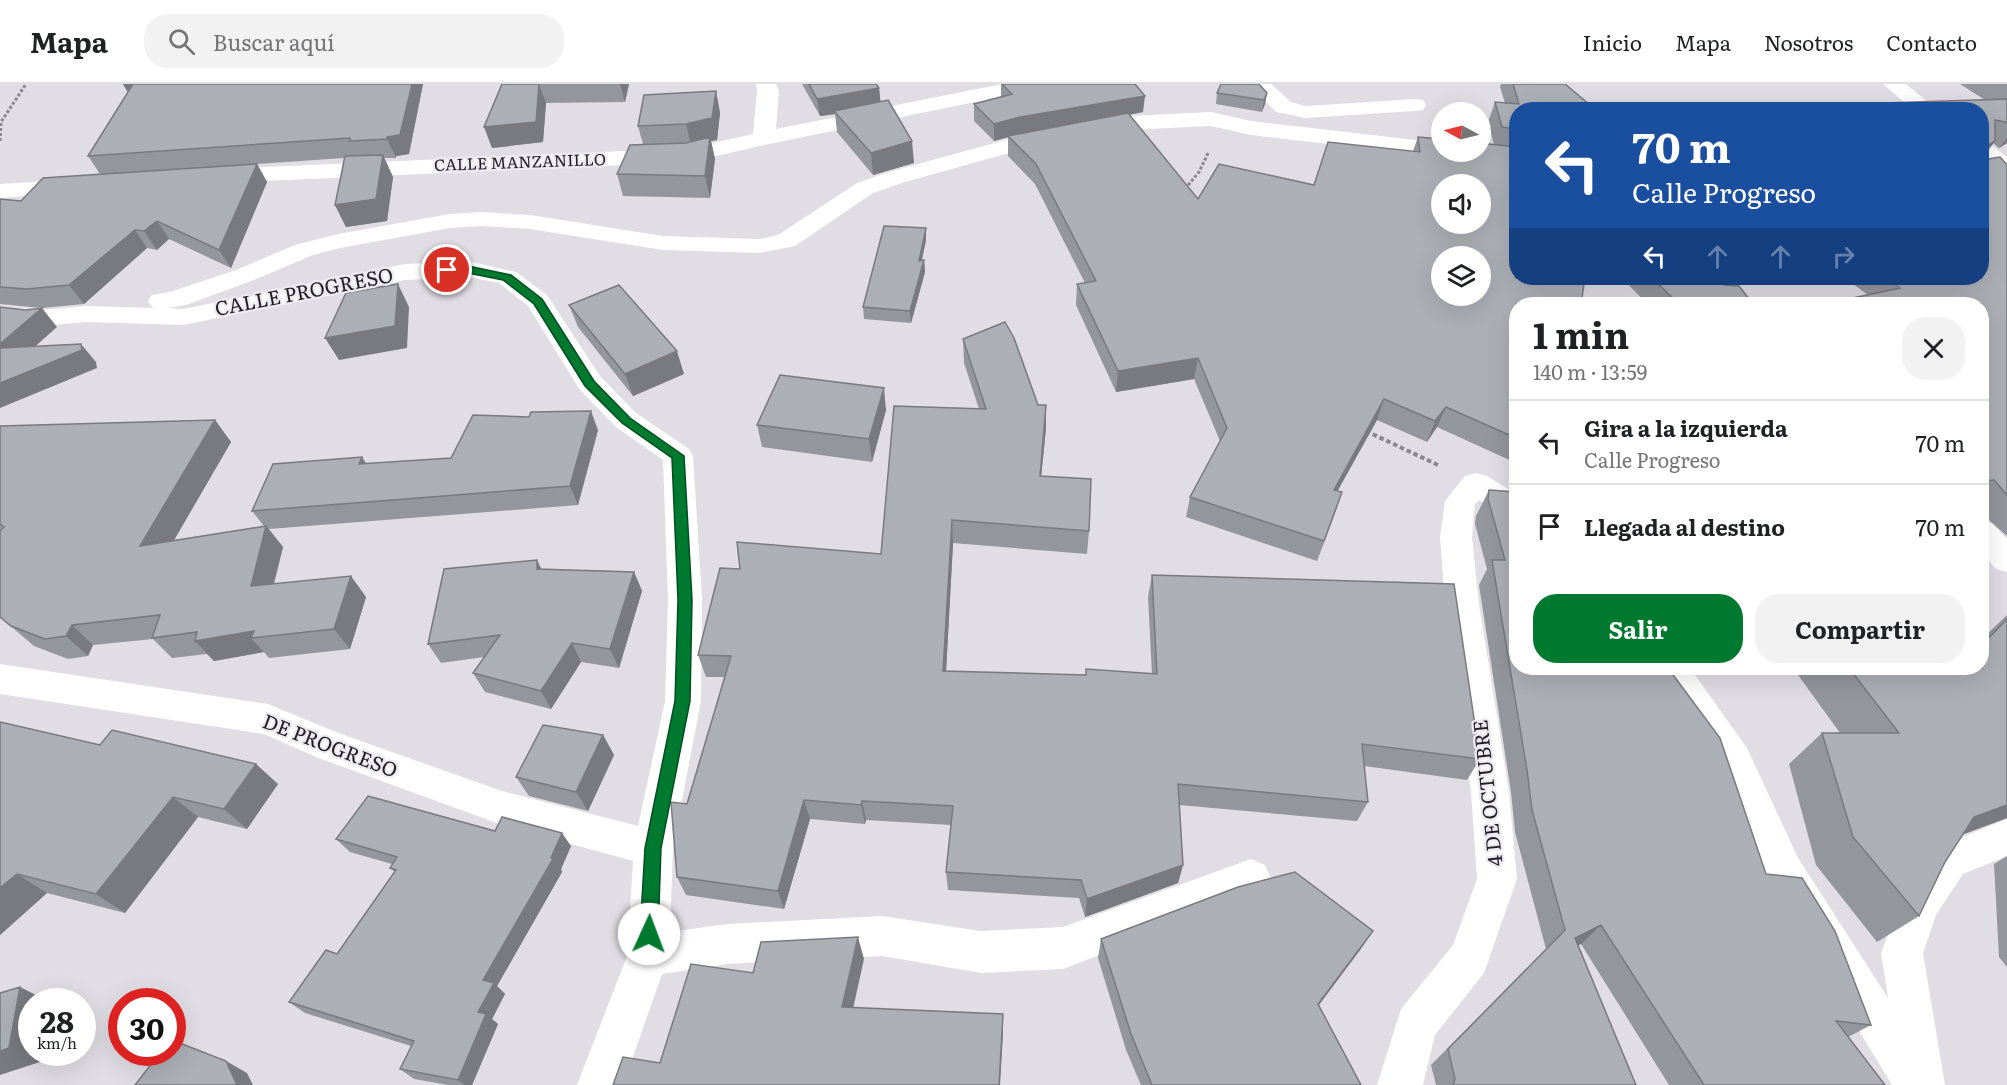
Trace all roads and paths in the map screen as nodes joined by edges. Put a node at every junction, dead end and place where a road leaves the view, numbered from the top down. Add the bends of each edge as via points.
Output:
1 (26, 84) edge
2 (766, 84) edge
3 (1034, 84) edge
4 (1259, 84) edge
5 (1893, 84) edge
6 (1917, 102) edge
7 (1149, 121) junction
8 (764, 138) junction
9 (0, 141) edge
10 (1390, 145) junction
11 (1431, 150) edge
12 (1989, 154) edge
13 (2007, 168) edge
14 (200, 178) edge
15 (94, 185) edge
16 (0, 191) edge
17 (1184, 197) edge
18 (0, 314) edge
19 (86, 314) junction
20 (1362, 429) edge
21 (1476, 484) junction
22 (1509, 505) edge
23 (1989, 540) edge
24 (2007, 560) edge
25 (1676, 675) edge
26 (0, 679) edge
27 (2007, 837) edge
28 (653, 848) junction
29 (1251, 878) dead end
30 (648, 956) junction
31 (600, 1085) edge
32 (1400, 1085) edge
33 (1918, 1085) edge
34 (1925, 1085) edge

1 - 9 path via 1,122
2 - 8 street
3 - 8 street, CALLE MANZANILLO
4 - 10 street via 1284,107 1305,112 1420,98
5 - 6 street
7 - 10 street via 1211,119 1251,128
7 - 17 path via 1181,123 1199,129 1209,153 1185,187
7 - 19 street via 1020,143 897,177 865,188 786,241 760,246 663,243 530,222 450,221 316,247 177,299
8 - 14 street, CALLE MANZANILLO via 691,155
10 - 11 street
12 - 13 street
15 - 16 street
18 - 19 street, CALLE PROGRESO via 42,318
19 - 28 street, CALLE PROGRESO via 183,317 405,272 468,269 507,277 538,301 590,383 626,420 678,456 685,600 683,701
20 - 21 path
21 - 22 street
21 - 32 street, 4 DE OCTUBRE via 1460,501 1456,537 1497,879 1469,958 1416,1024
23 - 24 street
25 - 33 street via 1734,760 1784,872
26 - 28 street, DE PROGRESO via 268,719 329,746 502,808
27 - 34 street via 1949,861 1919,905 1902,953
28 - 30 street, CALLE PROGRESO
29 - 30 street via 1063,948 981,952 882,936 727,944
30 - 31 street, CALLE PROGRESO

